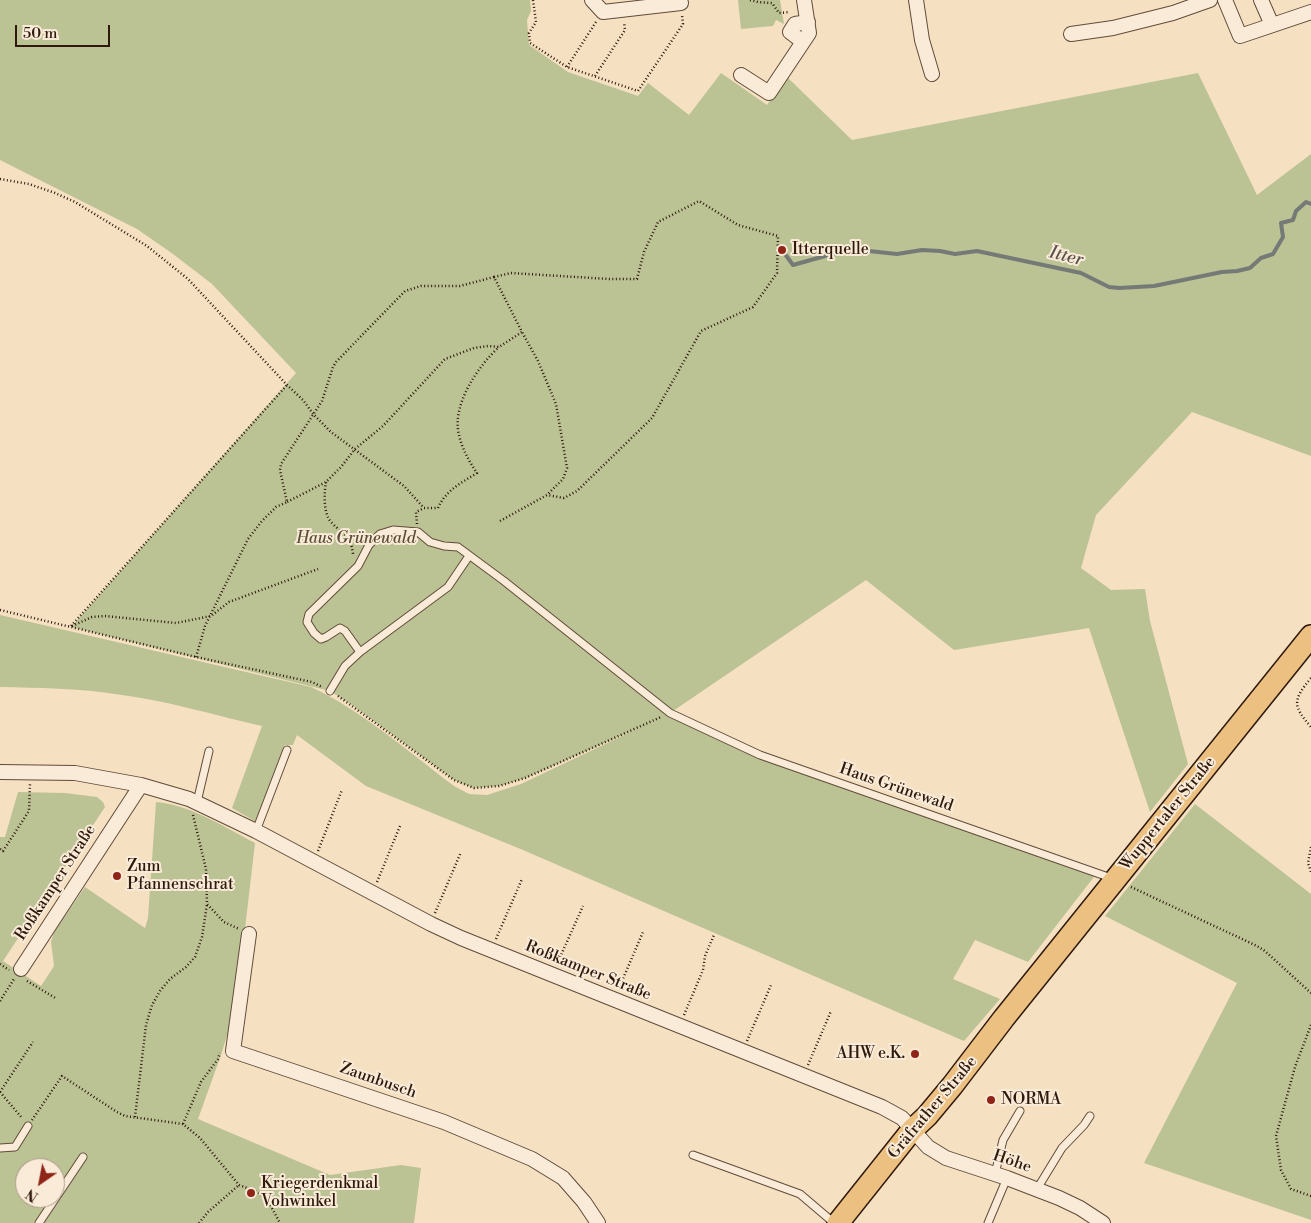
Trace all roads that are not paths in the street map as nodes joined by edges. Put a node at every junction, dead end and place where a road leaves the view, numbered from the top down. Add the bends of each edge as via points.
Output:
1 (592, 0) edge
2 (916, 0) edge
3 (1210, 0) edge
4 (1225, 0) edge
5 (1261, 0) edge
6 (681, 3) road end
7 (806, 11) edge
8 (1311, 12) edge
9 (1272, 24) junction
10 (1071, 34) dead end
11 (932, 74) dead end
12 (741, 75) dead end
13 (469, 556) junction
14 (1311, 636) edge
15 (360, 652) junction
16 (330, 691) road end
17 (287, 750) dead end
18 (209, 751) dead end
19 (0, 772) edge
20 (141, 785) junction
21 (193, 801) junction
22 (256, 831) junction
23 (1116, 880) junction
24 (249, 934) road end
25 (19, 972) road end
26 (1026, 992) joint
27 (1020, 1111) dead end
28 (1090, 1116) dead end
29 (28, 1126) road end
30 (912, 1130) junction
31 (0, 1148) edge
32 (693, 1155) dead end
33 (83, 1157) dead end
34 (1001, 1176) junction
35 (1037, 1189) junction
36 (39, 1223) edge
37 (598, 1223) edge
38 (834, 1223) edge
39 (838, 1223) edge
40 (988, 1223) edge
41 (1103, 1223) edge

1 - 6 street via 603,12
2 - 11 street via 922,40
3 - 10 street via 1113,28
4 - 9 street via 1240,36
5 - 9 street
7 - 12 street via 810,33 768,93
8 - 9 street
13 - 15 lane via 448,587
13 - 15 lane, Haus Grünewald via 458,548 430,542 418,532 392,530 380,534 369,545 358,566 309,614 308,622 321,639 340,628
13 - 23 lane, Haus Grünewald via 519,592 670,714 760,755
14 - 23 main road, Wuppertaler Straße
15 - 16 lane via 345,666
17 - 22 lane
18 - 21 lane
19 - 20 street, Roßkamper Straße via 76,773
20 - 21 street, Roßkamper Straße
20 - 25 street, Roßkamper Straße
21 - 22 street, Roßkamper Straße
22 - 30 street, Roßkamper Straße via 431,924 893,1113
23 - 26 main road, Wuppertaler Straße
24 - 37 street, Zaunbusch via 233,1051 444,1122 532,1159 563,1178
26 - 30 main road, Gräfrather Straße via 952,1086
27 - 34 lane via 1003,1140
28 - 35 lane via 1062,1148
29 - 31 lane via 14,1147
30 - 34 street, Höhe via 928,1147 946,1158
30 - 39 main road, Gräfrather Straße
32 - 38 lane via 800,1194
33 - 36 lane
34 - 35 street, Höhe
34 - 40 lane
35 - 41 street, Höhe via 1080,1208

